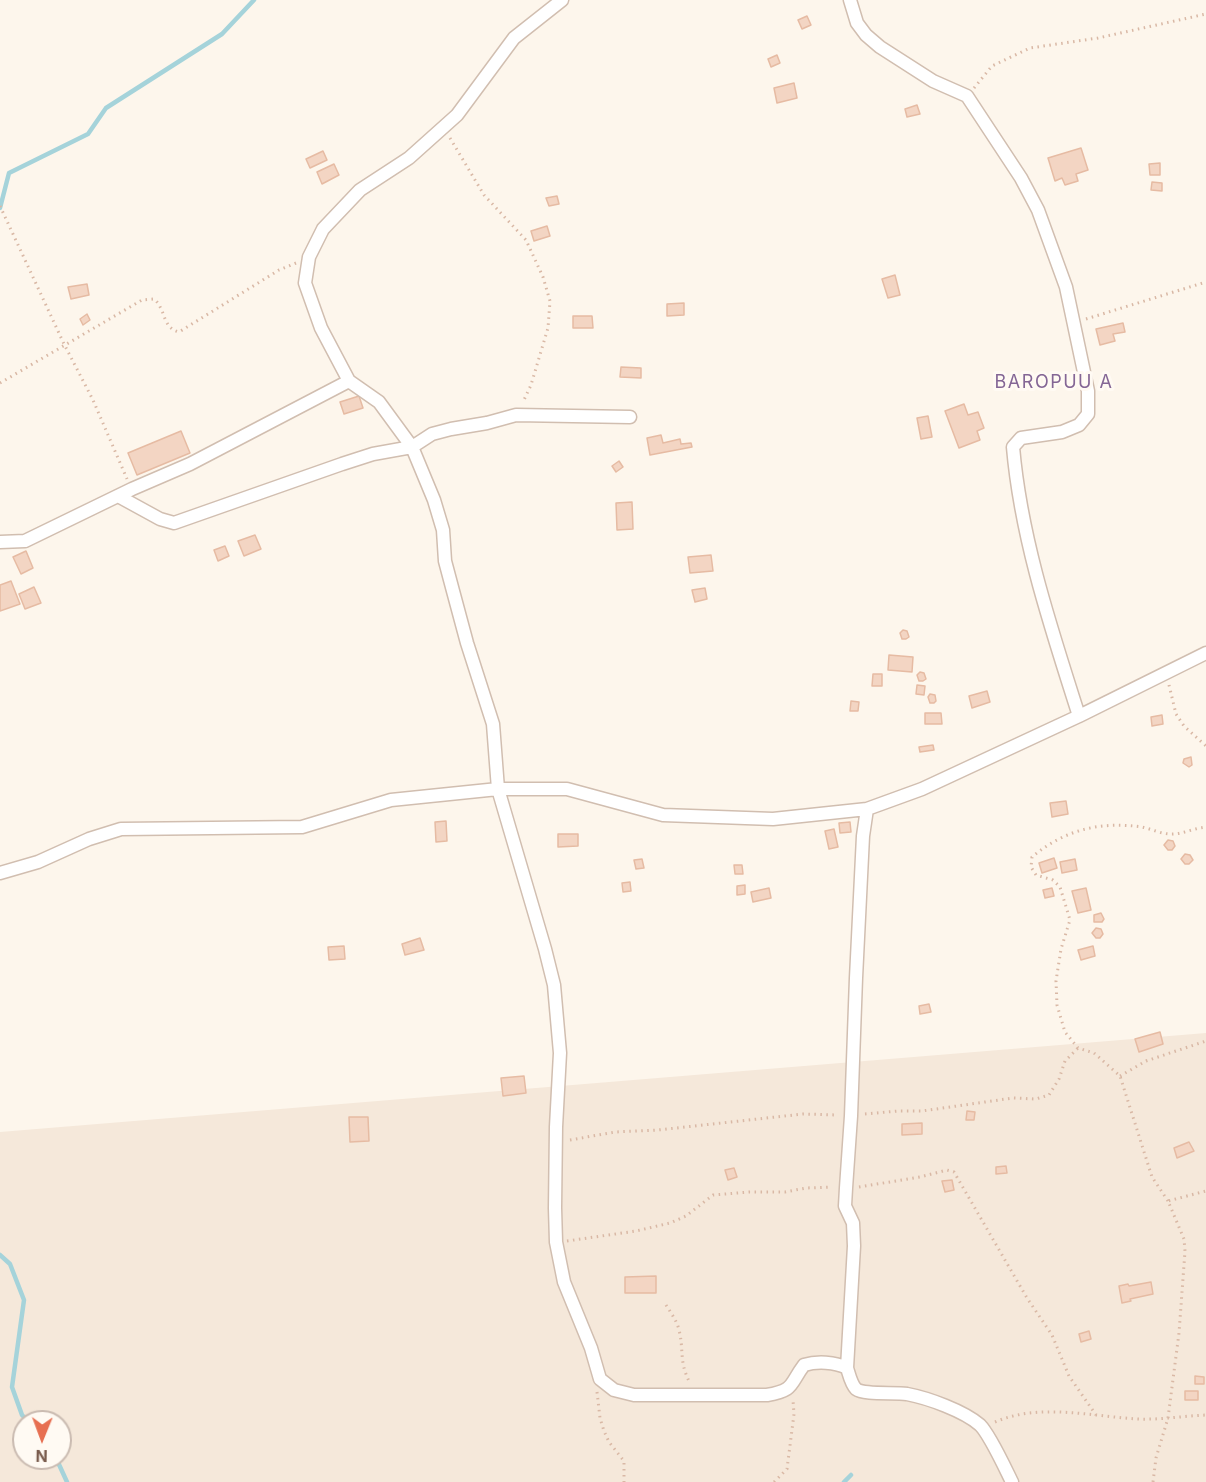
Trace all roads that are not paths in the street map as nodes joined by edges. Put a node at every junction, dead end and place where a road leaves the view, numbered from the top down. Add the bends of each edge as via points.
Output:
1 (562, 0) edge
2 (850, 0) edge
3 (349, 381) junction
4 (630, 417) dead end
5 (411, 447) junction
6 (118, 496) junction
7 (0, 542) edge
8 (1206, 653) edge
9 (1079, 716) junction
10 (498, 789) junction
11 (867, 809) junction
12 (0, 873) edge
13 (848, 1368) junction
14 (1012, 1482) edge

1 - 3 street via 514,38 457,115 409,158 360,190 323,229 309,257 305,283 321,328
2 - 9 street via 857,23 880,47 933,81 967,96 1022,178 1066,287 1088,391 1088,414 1079,424 1062,432 1021,438 1013,447 1041,597
3 - 5 street via 379,402
3 - 6 street via 190,464
4 - 5 street via 516,414 432,434
5 - 6 street via 373,454 174,523
5 - 10 street via 443,530 445,561 494,724
6 - 7 street via 25,541
8 - 9 street
9 - 11 street via 922,789
10 - 11 street via 567,789 663,815 773,819
10 - 12 street via 391,800 302,827 121,829
10 - 13 street via 554,986 560,1053 556,1242 564,1282 600,1379 614,1390 634,1395 767,1395 783,1393 792,1386 804,1365 840,1364
11 - 13 street via 845,1206 853,1223 854,1246
13 - 14 street via 852,1383 863,1392 927,1399 971,1419 982,1427

